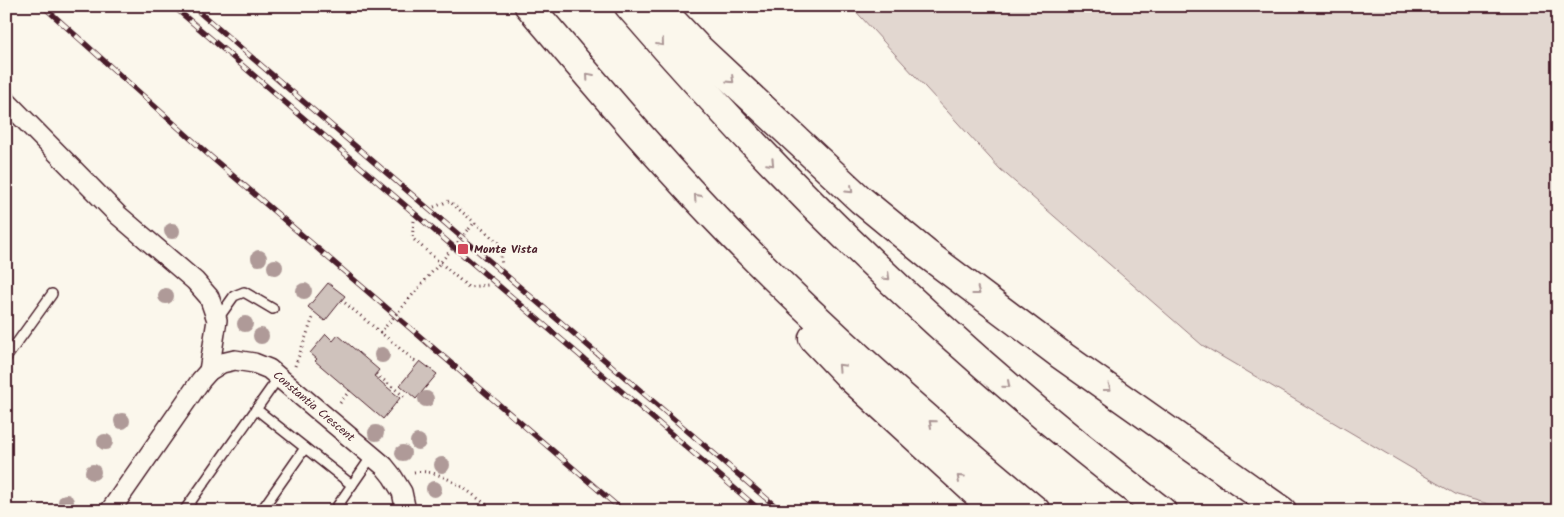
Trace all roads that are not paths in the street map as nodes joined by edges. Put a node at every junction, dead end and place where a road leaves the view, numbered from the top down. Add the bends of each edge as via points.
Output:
1 (529, 6) edge
2 (629, 6) edge
3 (658, 6) edge
4 (6, 101) edge
5 (730, 233) junction
6 (52, 294) dead end
7 (273, 309) dead end
8 (217, 320) junction
9 (6, 358) edge
10 (210, 371) junction
11 (283, 381) junction
12 (256, 409) junction
13 (305, 448) junction
14 (372, 456) junction
15 (352, 485) junction
16 (110, 511) edge
17 (184, 511) edge
18 (261, 511) edge
19 (334, 511) edge
20 (406, 511) edge
21 (996, 511) edge
22 (1036, 511) edge
23 (1162, 511) edge
24 (1282, 511) edge

5 -> 1 highway via 629,123
2 -> 23 highway via 762,154 891,281 1026,402
3 -> 24 highway via 696,46 861,200 928,255 1061,355
4 - 8 street via 118,215 195,281 209,297
21 -> 5 highway via 850,377 787,308
22 -> 5 highway via 879,376
6 - 9 lane
7 - 8 lane via 244,292 234,296
8 - 10 street
10 - 11 street, Constantia Crescent via 235,360 269,369
10 - 16 street, Constantia Crescent
11 - 12 lane
11 - 14 street, Constantia Crescent
12 - 13 lane
12 - 17 lane
13 - 15 lane
13 - 18 lane
14 - 15 lane
14 - 20 street, Constantia Crescent via 392,476 402,492
15 - 19 lane

